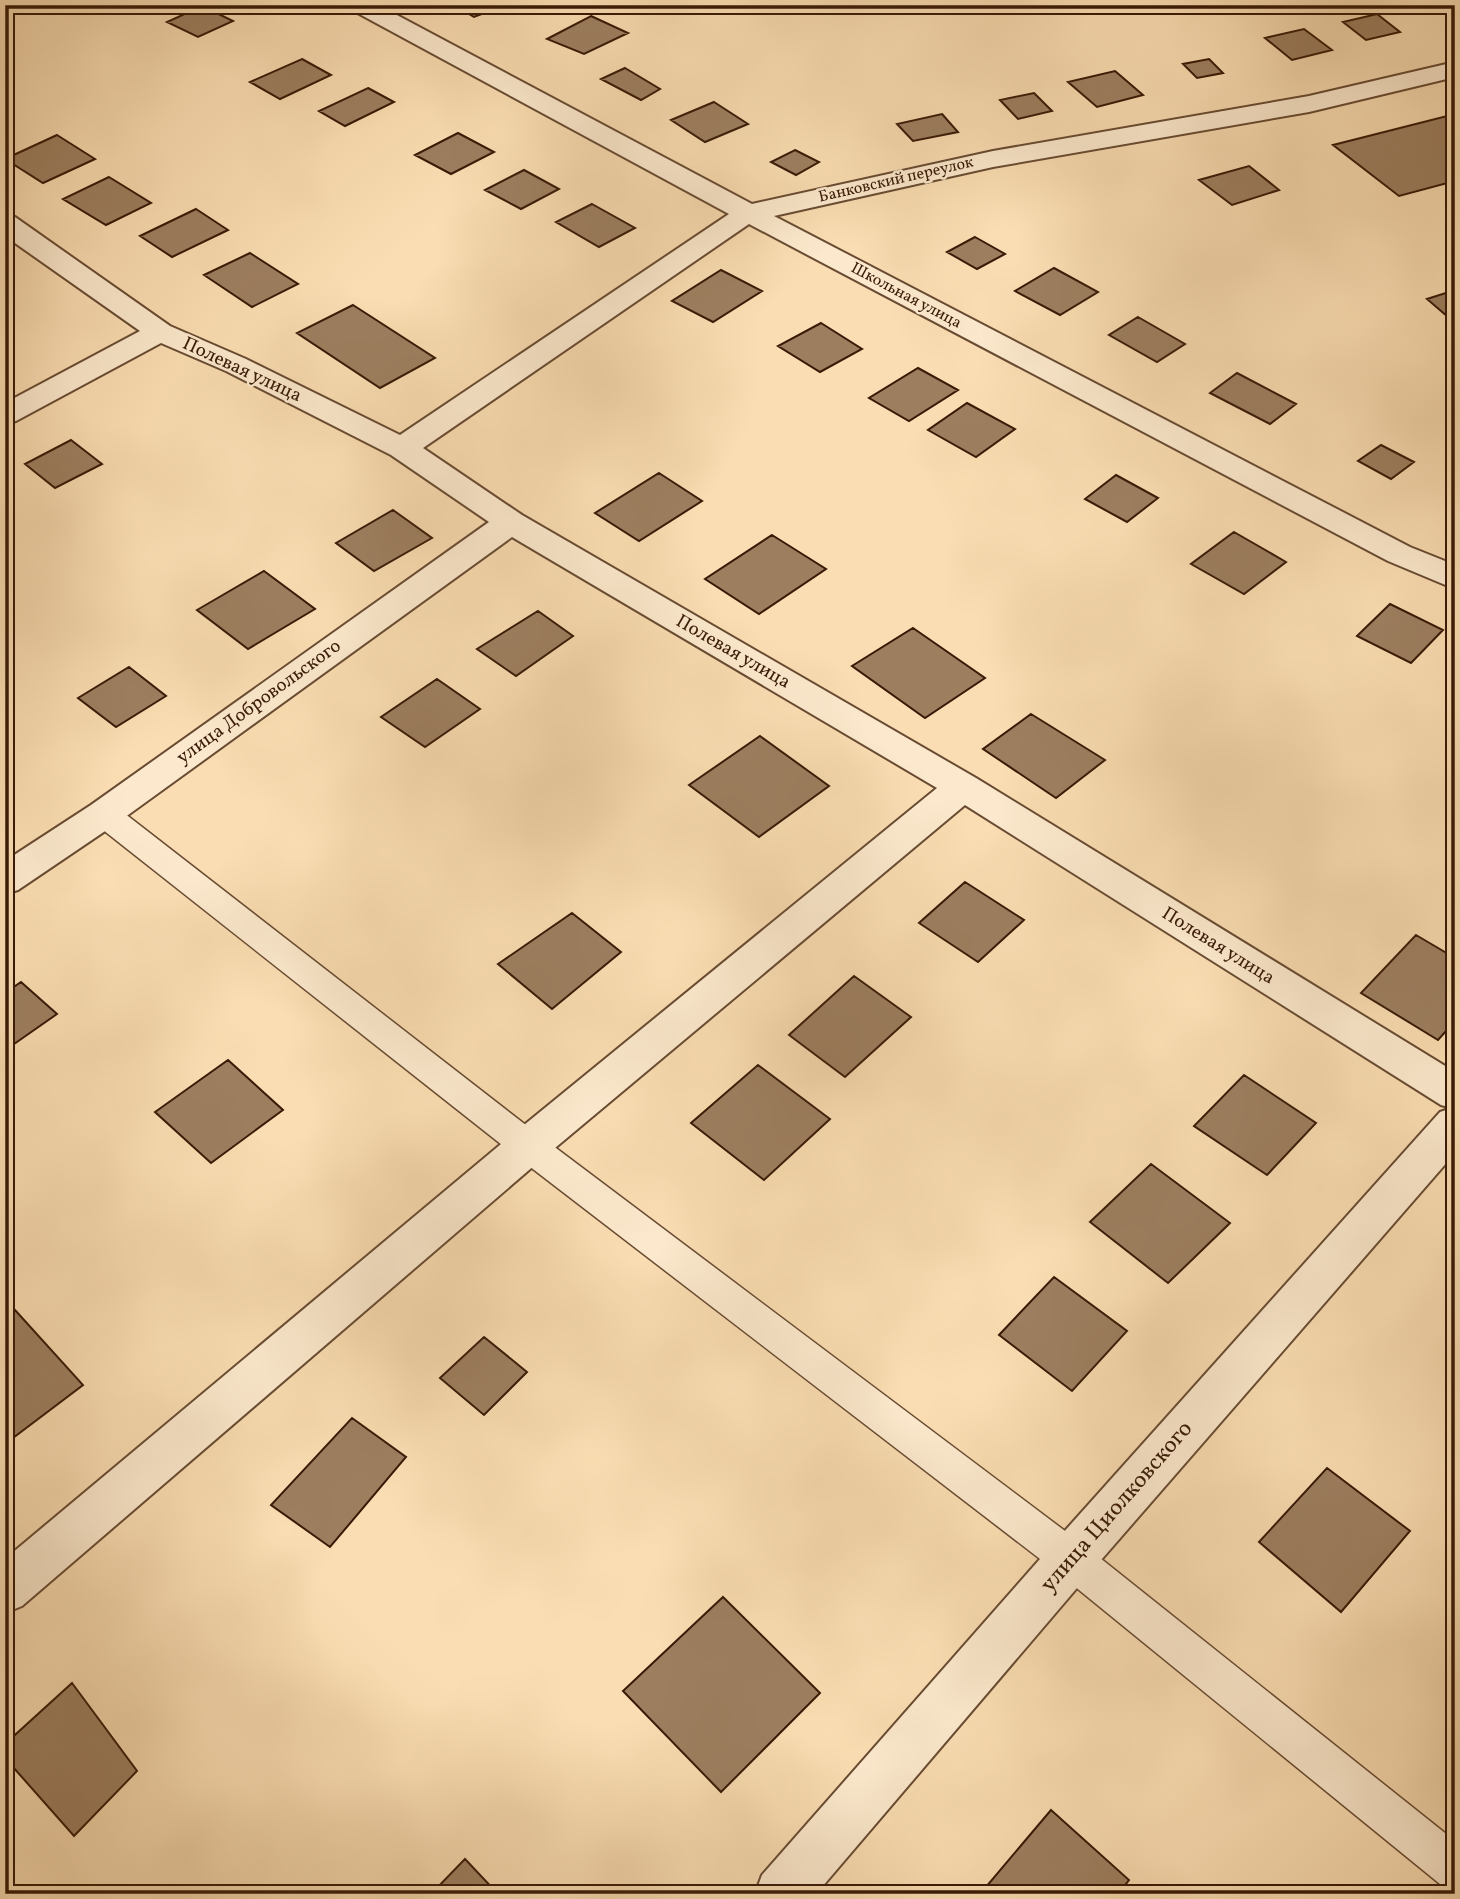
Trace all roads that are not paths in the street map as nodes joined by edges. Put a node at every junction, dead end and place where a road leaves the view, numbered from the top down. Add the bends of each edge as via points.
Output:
1 (360, 5) edge
2 (1455, 69) edge
3 (748, 213) junction
4 (5, 223) edge
5 (160, 331) junction
6 (5, 415) edge
7 (402, 448) junction
8 (511, 522) junction
9 (1455, 578) edge
10 (963, 787) junction
11 (104, 814) junction
12 (5, 880) edge
13 (1455, 1093) edge
14 (1455, 1124) edge
15 (528, 1146) junction
16 (1071, 1559) junction
17 (5, 1590) edge
18 (1455, 1869) edge
19 (781, 1894) edge

1 - 3 street, Школьная улица
2 - 3 street, Банковский переулок via 1309,104 993,159
3 - 7 street, Банковский переулок
3 - 9 street, Школьная улица via 1387,548
4 - 5 street, Полевая улица
5 - 6 street
5 - 7 street, Полевая улица
7 - 8 street, Полевая улица
8 - 10 street, Полевая улица
8 - 11 street, улица Добровольского
10 - 13 street, Полевая улица
10 - 15 street
11 - 12 street, улица Добровольского
11 - 15 lane
14 - 16 street, улица Циолковского
15 - 16 lane
15 - 17 street
16 - 18 lane
16 - 19 street, улица Циолковского

